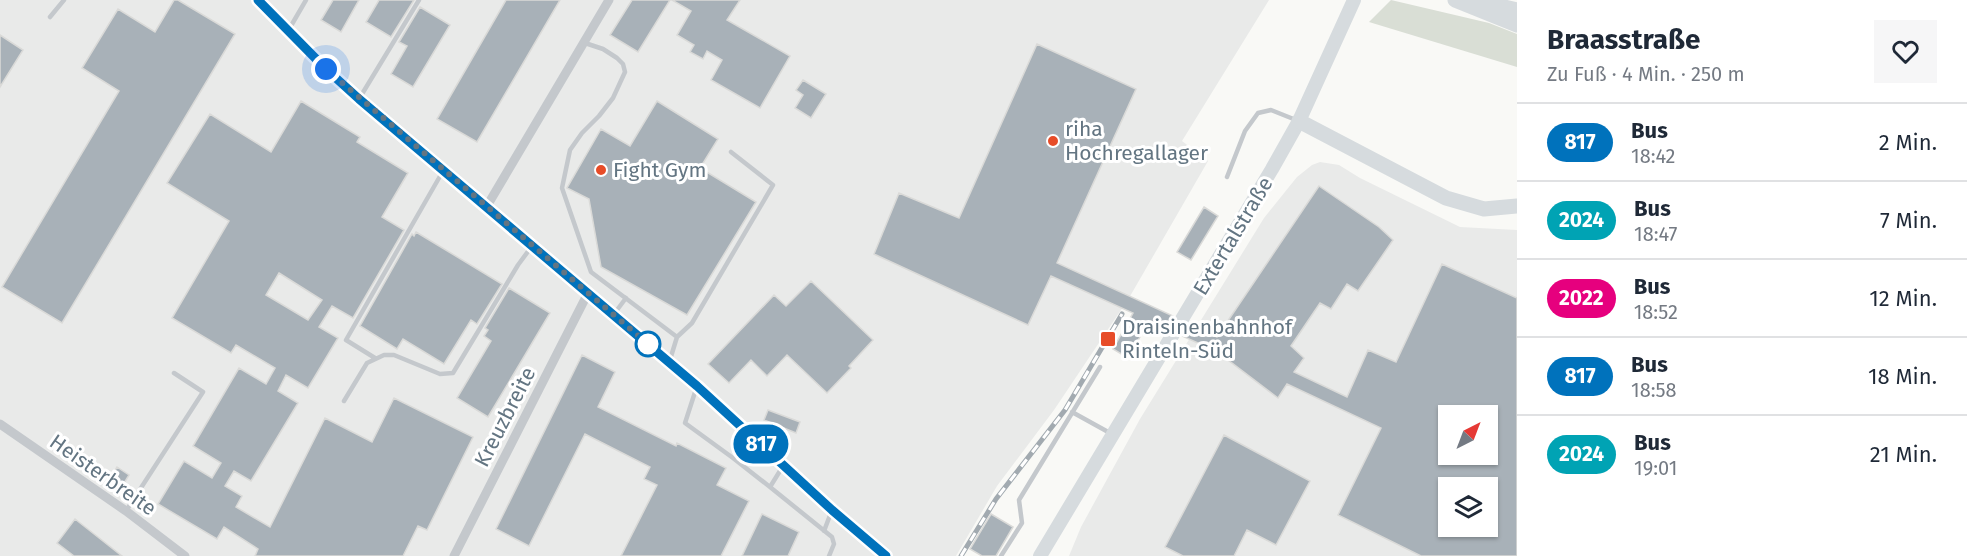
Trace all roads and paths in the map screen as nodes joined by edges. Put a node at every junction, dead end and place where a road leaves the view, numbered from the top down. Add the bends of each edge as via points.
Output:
1 (64, 0) edge
2 (258, 0) edge
3 (306, 0) edge
4 (419, 0) edge
5 (609, 0) edge
6 (1354, 0) edge
7 (1455, 0) edge
8 (1474, 0) edge
9 (1517, 10) edge
10 (50, 17) dead end
11 (1517, 26) edge
12 (288, 31) junction
13 (584, 42) junction
14 (359, 99) junction
15 (1299, 121) junction
16 (731, 152) dead end
17 (443, 171) junction
18 (1227, 177) dead end
19 (487, 206) junction
20 (1517, 206) edge
21 (532, 246) junction
22 (588, 293) junction
23 (626, 298) junction
24 (614, 314) junction
25 (677, 337) junction
26 (375, 358) junction
27 (669, 363) junction
28 (1100, 367) dead end
29 (174, 373) dead end
30 (697, 386) junction
31 (344, 401) dead end
32 (1072, 411) junction
33 (0, 424) edge
34 (752, 434) junction
35 (1113, 435) junction
36 (736, 459) junction
37 (783, 466) junction
38 (770, 487) junction
39 (832, 510) junction
40 (126, 511) junction
41 (824, 531) junction
42 (880, 554) edge
43 (185, 556) edge
44 (454, 556) edge
45 (829, 556) edge
46 (1001, 556) edge
47 (1040, 556) edge

1 - 10 lane
2 - 12 street
3 - 12 lane
4 - 14 lane
5 - 13 street
6 - 15 main road, Extertalstraße
7 - 11 main road
8 - 9 main road
12 - 14 street
13 - 19 street
13 - 23 lane via 617,58 625,72 613,98 570,150 562,188 591,272
14 - 17 street
15 - 18 lane via 1271,110 1258,113 1245,132
15 - 20 main road via 1446,198 1484,209
15 - 35 main road, Extertalstraße
16 - 25 lane via 773,185 692,323
17 - 19 street
17 - 26 lane via 346,340
19 - 21 street
21 - 22 street
21 - 26 lane via 453,373 440,374 394,355
22 - 24 street
22 - 44 street, Kreuzbreite
23 - 24 lane
23 - 25 lane
24 - 27 street
25 - 27 lane
26 - 31 lane via 367,363
27 - 30 street
28 - 32 lane
29 - 40 lane via 203,392
30 - 34 street
30 - 36 lane via 684,423
32 - 35 lane
32 - 46 lane via 1019,500 1022,523
33 - 40 street, Heisterbreite
34 - 36 lane
34 - 37 street
35 - 47 main road, Extertalstraße
36 - 38 lane
37 - 38 lane
37 - 39 street
38 - 41 lane
39 - 41 lane
39 - 42 street
40 - 43 street, Heisterbreite
41 - 45 lane via 834,540

